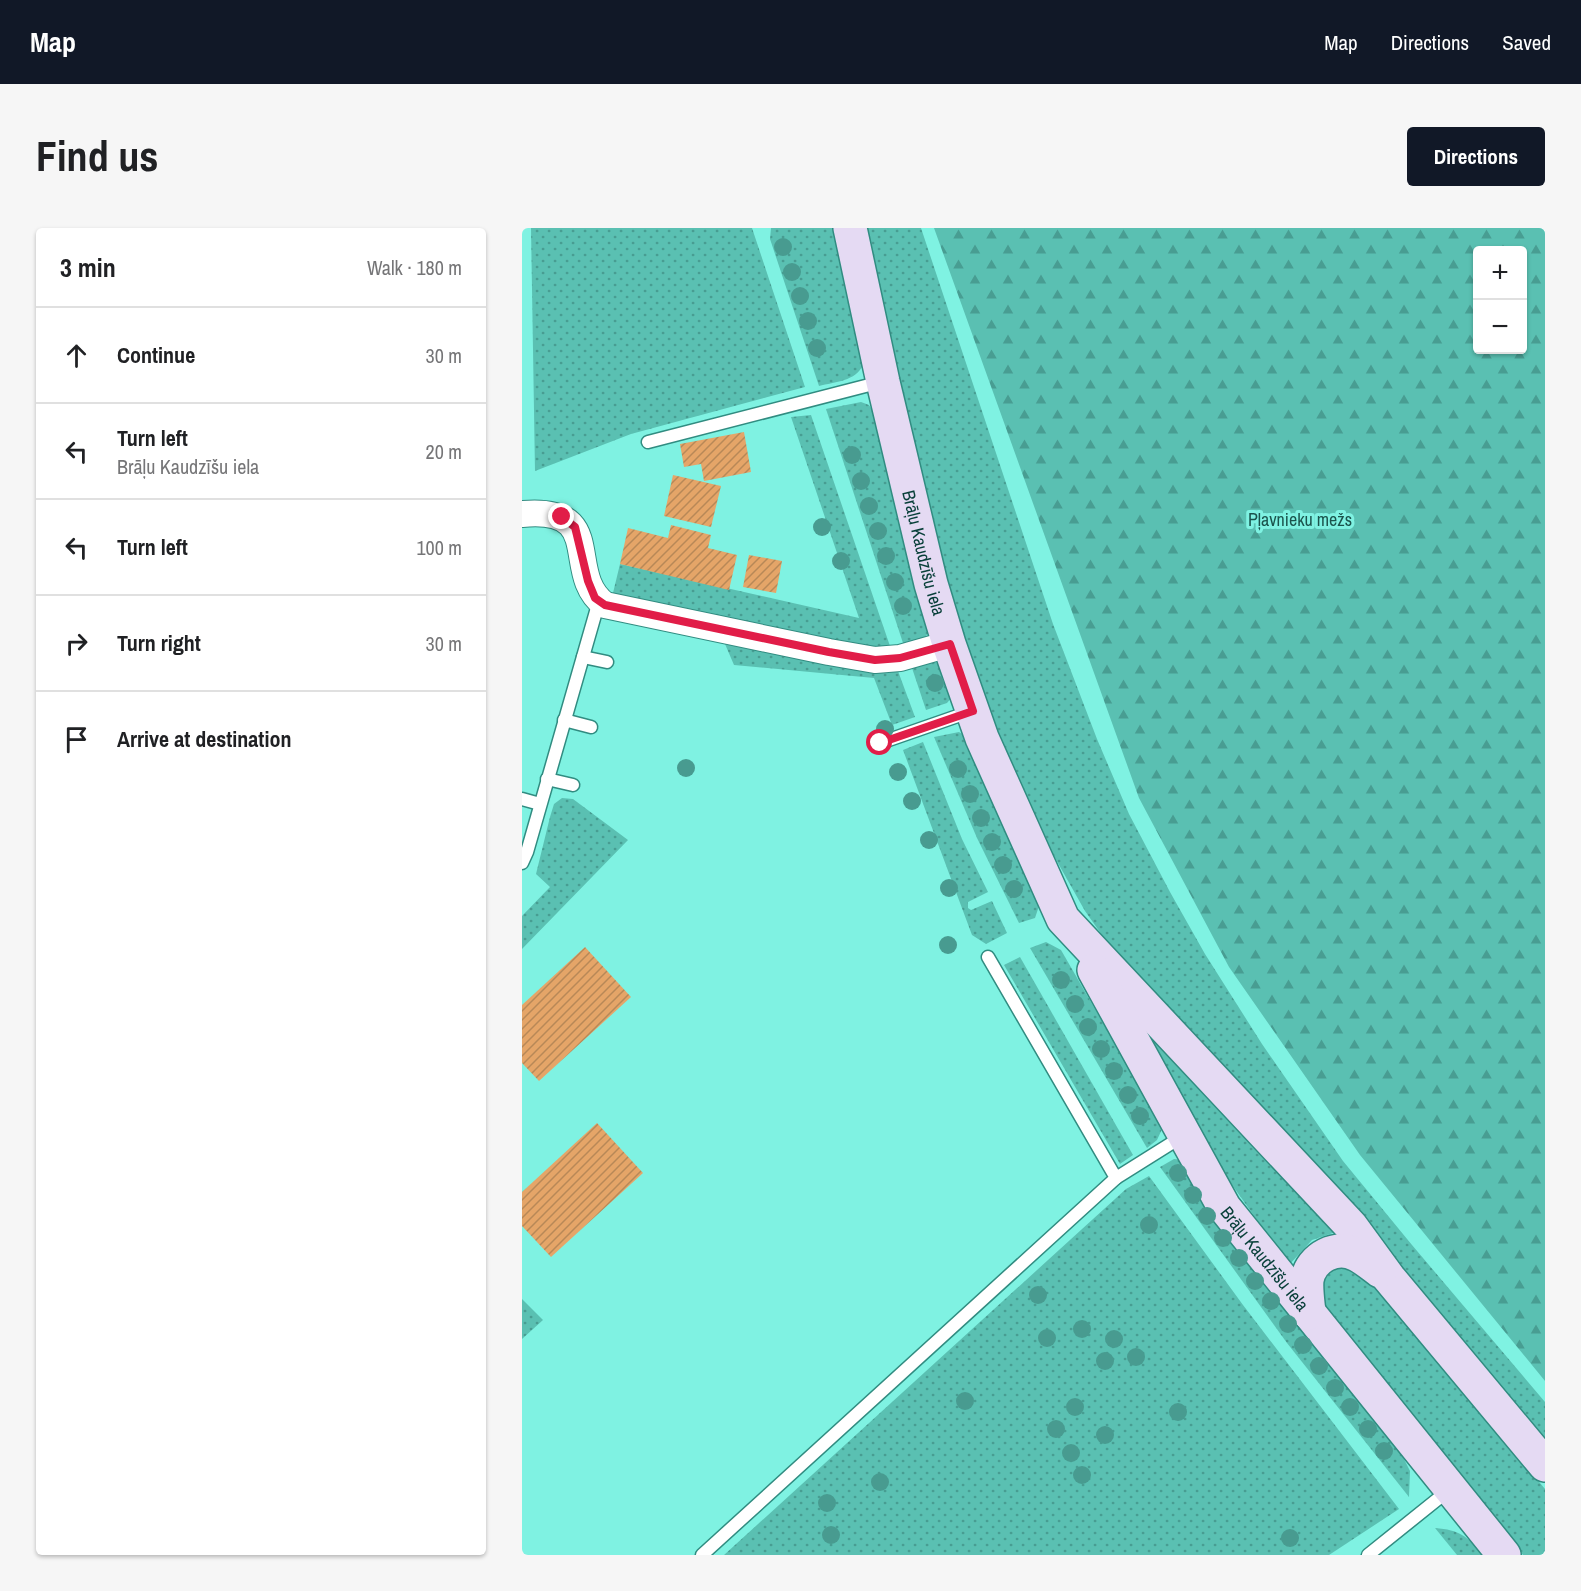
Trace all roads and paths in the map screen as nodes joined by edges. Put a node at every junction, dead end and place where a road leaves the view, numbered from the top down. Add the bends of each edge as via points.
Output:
1 (850, 228) edge
2 (883, 382) junction
3 (648, 442) dead end
4 (522, 514) edge
5 (599, 601) junction
6 (950, 644) junction
7 (583, 657) junction
8 (607, 662) dead end
9 (973, 711) junction
10 (564, 720) junction
11 (591, 727) dead end
12 (880, 743) dead end
13 (547, 779) junction
14 (573, 785) dead end
15 (522, 799) edge
16 (540, 804) junction
17 (522, 863) edge
18 (1071, 929) junction
19 (988, 957) dead end
20 (1184, 1135) junction
21 (1116, 1178) junction
22 (1389, 1278) junction
23 (1310, 1313) junction
24 (1545, 1465) edge
25 (1450, 1489) junction
26 (1373, 1553) edge
27 (702, 1555) edge
28 (1504, 1555) edge

1 - 2 street, Brāļu Kaudzīšu iela
2 - 3 lane
2 - 6 street, Brāļu Kaudzīšu iela via 931,584
4 - 5 street via 562,517 575,527 588,581
5 - 6 street via 663,618 875,660 900,658
5 - 7 lane
6 - 9 street, Brāļu Kaudzīšu iela
7 - 8 lane
7 - 10 lane
9 - 12 lane
9 - 18 street, Brāļu Kaudzīšu iela via 1063,919
10 - 11 lane
10 - 13 lane
13 - 14 lane
13 - 16 lane
15 - 16 lane
16 - 17 lane
18 - 20 street, Brāļu Kaudzīšu iela
18 - 22 street, Brāļu Kaudzīšu iela via 1351,1226
19 - 21 lane
20 - 21 lane
20 - 23 street, Brāļu Kaudzīšu iela via 1224,1207
21 - 27 lane
22 - 23 street via 1356,1254 1329,1252 1318,1259 1307,1279
22 - 24 street, Brāļu Kaudzīšu iela
23 - 25 street, Brāļu Kaudzīšu iela
25 - 26 lane
25 - 28 street, Brāļu Kaudzīšu iela

